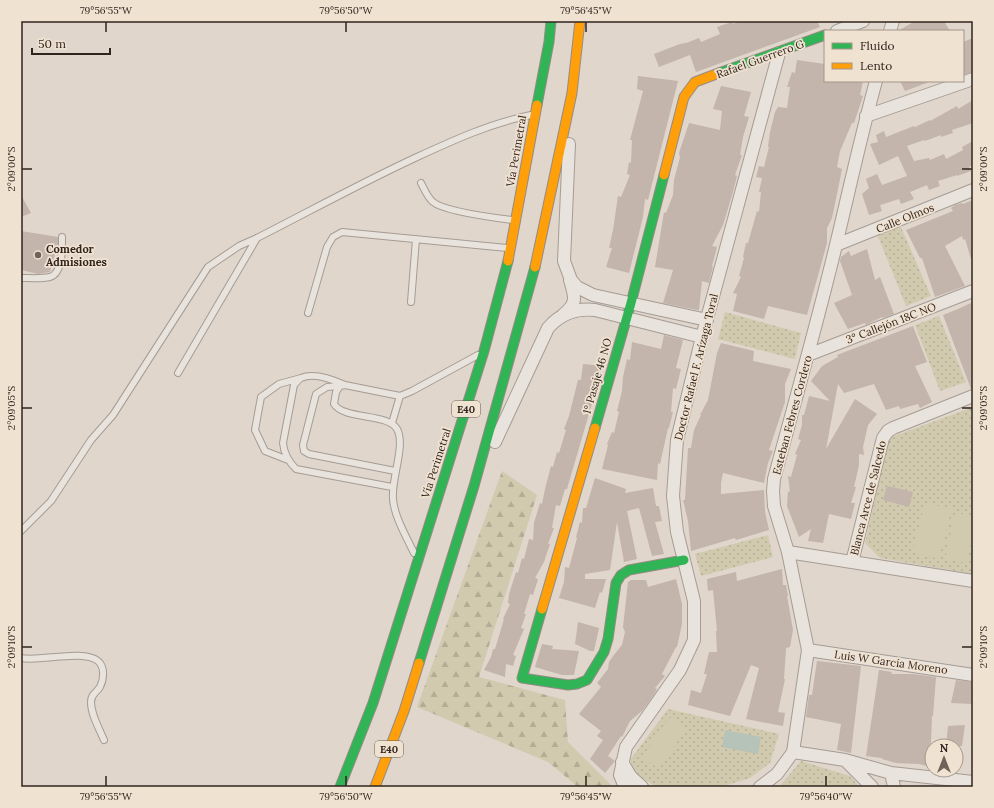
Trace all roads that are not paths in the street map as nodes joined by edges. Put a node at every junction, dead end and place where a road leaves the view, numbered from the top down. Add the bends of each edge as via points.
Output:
1 (552, 21) edge
2 (580, 21) edge
3 (863, 21) edge
4 (840, 30) edge
5 (824, 35) edge
6 (779, 53) junction
7 (973, 79) edge
8 (696, 82) joint
9 (876, 82) edge
10 (572, 93) junction
11 (535, 114) junction
12 (866, 116) junction
13 (421, 183) dead end
14 (973, 190) edge
15 (516, 221) junction
16 (62, 237) dead end
17 (257, 238) junction
18 (416, 239) junction
19 (836, 245) junction
20 (511, 249) junction
21 (568, 273) junction
22 (21, 278) edge
23 (973, 291) edge
24 (411, 302) dead end
25 (631, 303) junction
26 (308, 313) dead end
27 (561, 317) junction
28 (627, 319) junction
29 (707, 320) junction
30 (702, 337) junction
31 (484, 351) junction
32 (808, 355) junction
33 (178, 373) dead end
34 (301, 378) junction
35 (343, 385) junction
36 (400, 396) junction
37 (973, 396) edge
38 (392, 423) junction
39 (288, 460) junction
40 (395, 471) junction
41 (474, 486) junction
42 (392, 487) junction
43 (21, 531) edge
44 (788, 552) junction
45 (684, 560) junction
46 (418, 561) junction
47 (852, 562) junction
48 (973, 582) edge
49 (808, 650) junction
50 (21, 658) edge
51 (973, 674) edge
52 (104, 740) dead end
53 (794, 752) junction
54 (845, 760) junction
55 (622, 762) junction
56 (891, 773) junction
57 (973, 782) edge
58 (340, 787) edge
59 (375, 787) edge
60 (625, 787) edge
61 (642, 787) edge
62 (760, 787) edge
63 (872, 787) edge
64 (894, 787) edge

1 - 11 main road, Vía Perimetral / E40
2 - 10 main road, E40
3 - 4 street
5 - 6 main road, Rafael Guerrero G
6 - 8 main road, Rafael Guerrero G
6 - 29 street, Doctor Rafael F. Arízaga Toral
7 - 12 street
8 - 25 main road, 1° Pasaje 46 NO via 684,97
9 - 12 street, Esteban Febres Cordero
10 - 21 street via 564,251
10 - 41 main road, E40 via 536,262
11 - 15 main road, Vía Perimetral / E40
11 - 17 lane via 509,119 457,138
12 - 19 street, Esteban Febres Cordero
13 - 15 lane via 432,202 439,206
14 - 19 street, Calle Olmos
15 - 20 main road, Vía Perimetral / E40
16 - 22 lane via 61,261 51,277
17 - 33 lane
17 - 43 lane via 239,246 208,267 112,415 91,440 51,501
18 - 20 lane
18 - 24 lane
18 - 26 lane via 342,232 333,237 327,247
19 - 32 street, Esteban Febres Cordero
20 - 31 main road, Vía Perimetral / E40
21 - 25 street via 577,287 593,295
21 - 27 street via 575,300 570,310
23 - 32 street, 3° Callejón 18C NO
25 - 28 main road, 1° Pasaje 46 NO
25 - 29 street
27 - 28 street via 578,310 590,310
27 - 41 street via 548,328
28 - 30 street
28 - 45 main road, 1° Pasaje 46 NO via 522,678 568,685 586,680 604,652 618,578 629,570
29 - 30 street, Doctor Rafael F. Arízaga Toral
30 - 45 street, Doctor Rafael F. Arízaga Toral via 677,440 673,496 677,532
31 - 36 lane
31 - 46 main road, Vía Perimetral / E40
32 - 44 street, Esteban Febres Cordero via 774,479 774,506
34 - 35 lane via 329,378
34 - 39 lane via 294,385 283,443
34 - 39 lane via 278,384 261,397 255,430 265,450
35 - 36 lane
35 - 38 lane via 336,392 336,408
35 - 40 lane via 328,387 316,394 303,445 304,451
36 - 38 lane
37 - 47 street, Blanca Arce de Salcedo via 893,428 885,434
38 - 40 lane via 401,440
39 - 42 lane via 296,469
40 - 42 lane
41 - 59 main road, E40 via 404,711
42 - 46 lane via 395,510
44 - 47 street
44 - 49 street, Esteban Febres Cordero
45 - 55 street, Doctor Rafael F. Arízaga Toral via 694,601 694,640 680,670 626,747
46 - 58 main road, Vía Perimetral / E40 via 373,703
47 - 48 street
49 - 51 street, Luis W García Moreno
49 - 53 street, Esteban Febres Cordero
50 - 52 lane via 49,659 75,656 98,661 104,677 92,695 91,711
53 - 54 street
53 - 62 street via 777,774
54 - 56 street
54 - 63 street
55 - 60 street, Doctor Rafael F. Arízaga Toral via 620,775
55 - 61 street via 631,777
56 - 57 street
56 - 64 street

